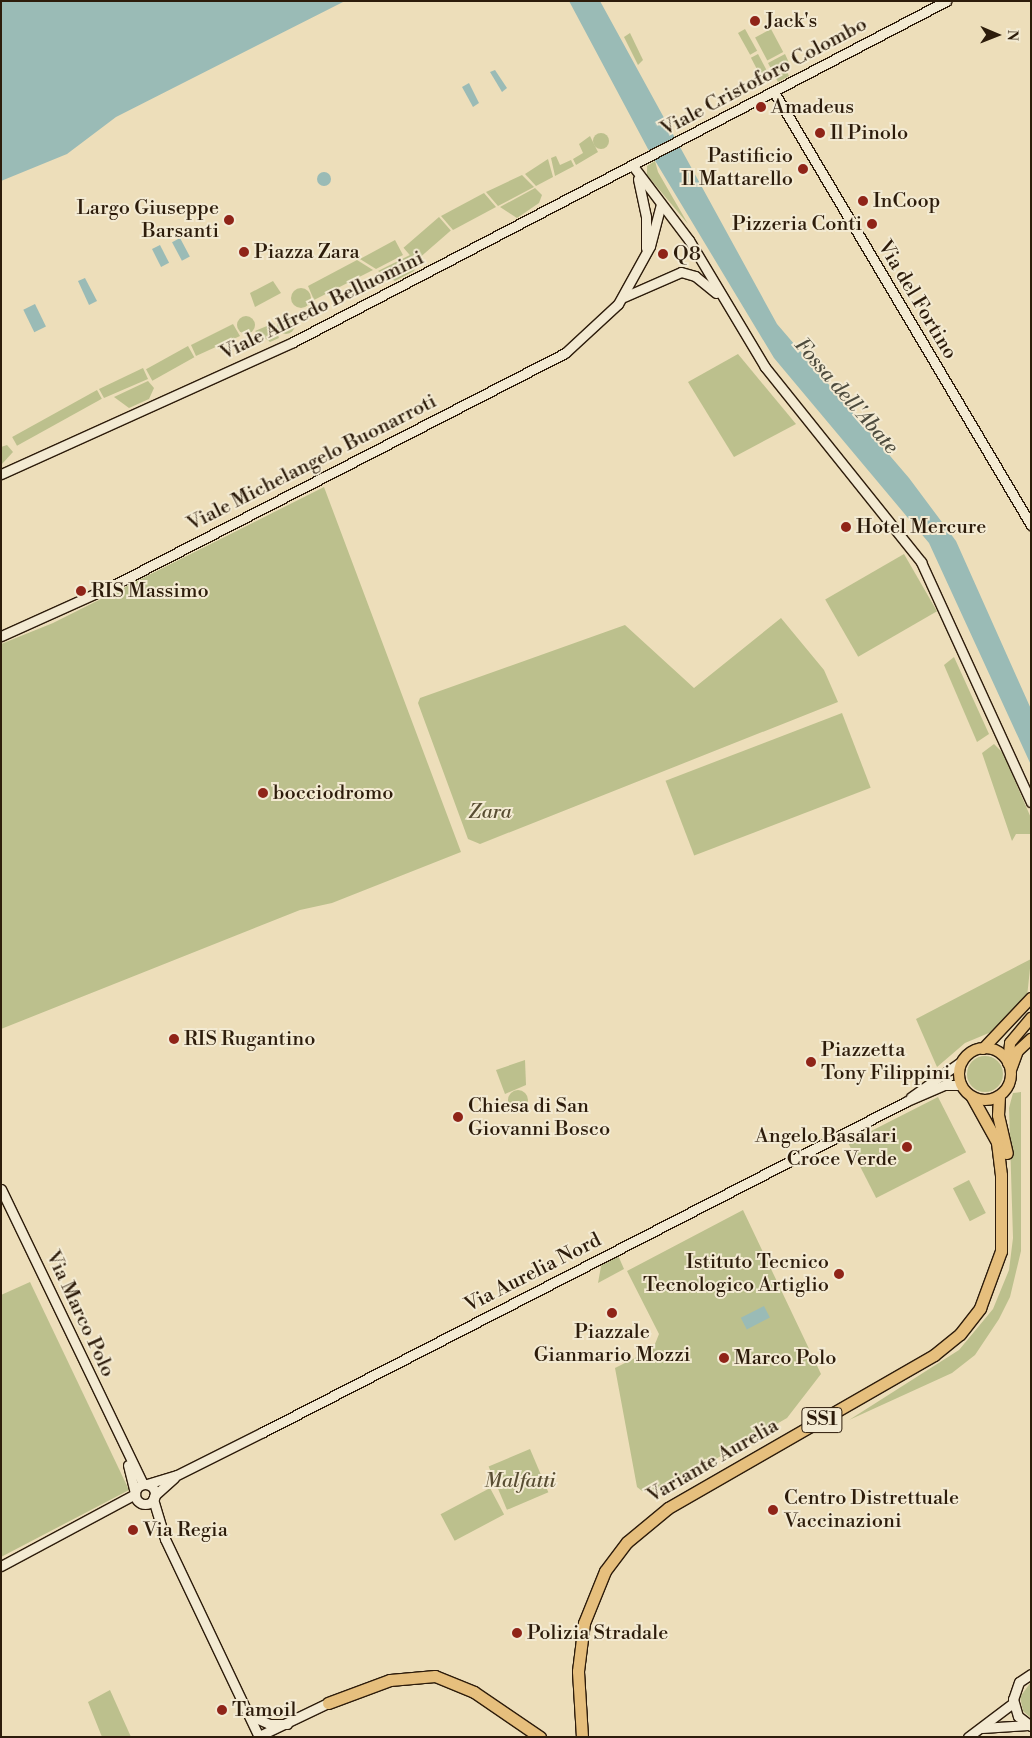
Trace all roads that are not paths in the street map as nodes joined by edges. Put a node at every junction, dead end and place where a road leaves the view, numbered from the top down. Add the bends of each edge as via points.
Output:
1 (946, 1) edge
2 (774, 92) junction
3 (651, 156) joint
4 (634, 169) junction
5 (660, 204) junction
6 (644, 257) junction
7 (622, 298) junction
8 (724, 301) junction
9 (1, 474) edge
10 (1031, 525) edge
11 (1, 636) edge
12 (1031, 802) edge
13 (1031, 998) edge
14 (1031, 1018) edge
15 (1031, 1039) edge
16 (983, 1048) junction
17 (962, 1061) junction
18 (1009, 1067) junction
19 (961, 1085) junction
20 (999, 1096) junction
21 (972, 1097) junction
22 (905, 1102) junction
23 (1, 1189) edge
24 (126, 1455) junction
25 (177, 1475) junction
26 (145, 1484) junction
27 (154, 1498) junction
28 (142, 1503) junction
29 (1, 1566) edge
30 (1031, 1674) edge
31 (328, 1703) joint
32 (1013, 1703) junction
33 (249, 1715) junction
34 (584, 1716) junction
35 (1029, 1726) edge
36 (982, 1728) junction
37 (274, 1730) edge
38 (258, 1734) edge
39 (540, 1737) edge
40 (582, 1737) edge
41 (589, 1737) edge
42 (968, 1737) edge

1 - 2 street, Viale Cristoforo Colombo
2 - 3 street, Viale Cristoforo Colombo
2 - 10 street, Via del Fortino
3 - 4 street, Viale Alfredo Belluomini
4 - 5 street
4 - 6 street, Viale Michelangelo Buonarroti via 646,217
4 - 9 street, Viale Alfredo Belluomini via 293,342
5 - 6 street, Viale Michelangelo Buonarroti
5 - 8 street via 689,240
6 - 7 street, Viale Michelangelo Buonarroti
7 - 8 street, Viale Michelangelo Buonarroti via 683,272 700,278
7 - 11 street, Viale Michelangelo Buonarroti via 592,332 549,362 110,587
8 - 12 street via 765,367 926,571
13 - 16 main road
14 - 18 main road via 1010,1043
15 - 18 main road via 1018,1051
16 - 17 main road
16 - 18 main road via 998,1052
17 - 19 main road
17 - 22 street, Via Aurelia Nord
18 - 20 main road via 1008,1086
19 - 21 main road, SS1
19 - 22 street, Via Aurelia Nord via 944,1085
20 - 21 main road via 986,1100
20 - 34 highway, Variante Aurelia / SS1 via 1008,1163 1010,1239 1002,1279 985,1315 965,1339 936,1363 680,1510 635,1544 612,1574 592,1622 586,1658
21 - 34 highway, Variante Aurelia / SS1 via 997,1142 1002,1175 1001,1251 980,1308 960,1334 934,1355 668,1508 633,1536 605,1571 584,1623 578,1671
22 - 25 street, Via Aurelia Nord
23 - 24 street, Via Marco Polo
24 - 26 street, Via Marco Polo
24 - 28 street, Via Marco Polo
25 - 26 street, Via Aurelia Nord
25 - 27 street, Via Aurelia Nord
26 - 27 street, Via Marco Polo
26 - 28 street
27 - 28 street, Via Aurelia Nord
28 - 29 street via 111,1509
28 - 33 street, Via Marco Polo
30 - 32 street via 1016,1688
31 - 37 street
31 - 39 highway via 390,1680 435,1676 474,1692
32 - 35 street
32 - 36 street
33 - 37 street
33 - 38 street, Via Marco Polo
34 - 40 highway, Variante Aurelia / SS1
34 - 41 highway, Variante Aurelia / SS1
35 - 36 street
36 - 42 street
37 - 38 street

